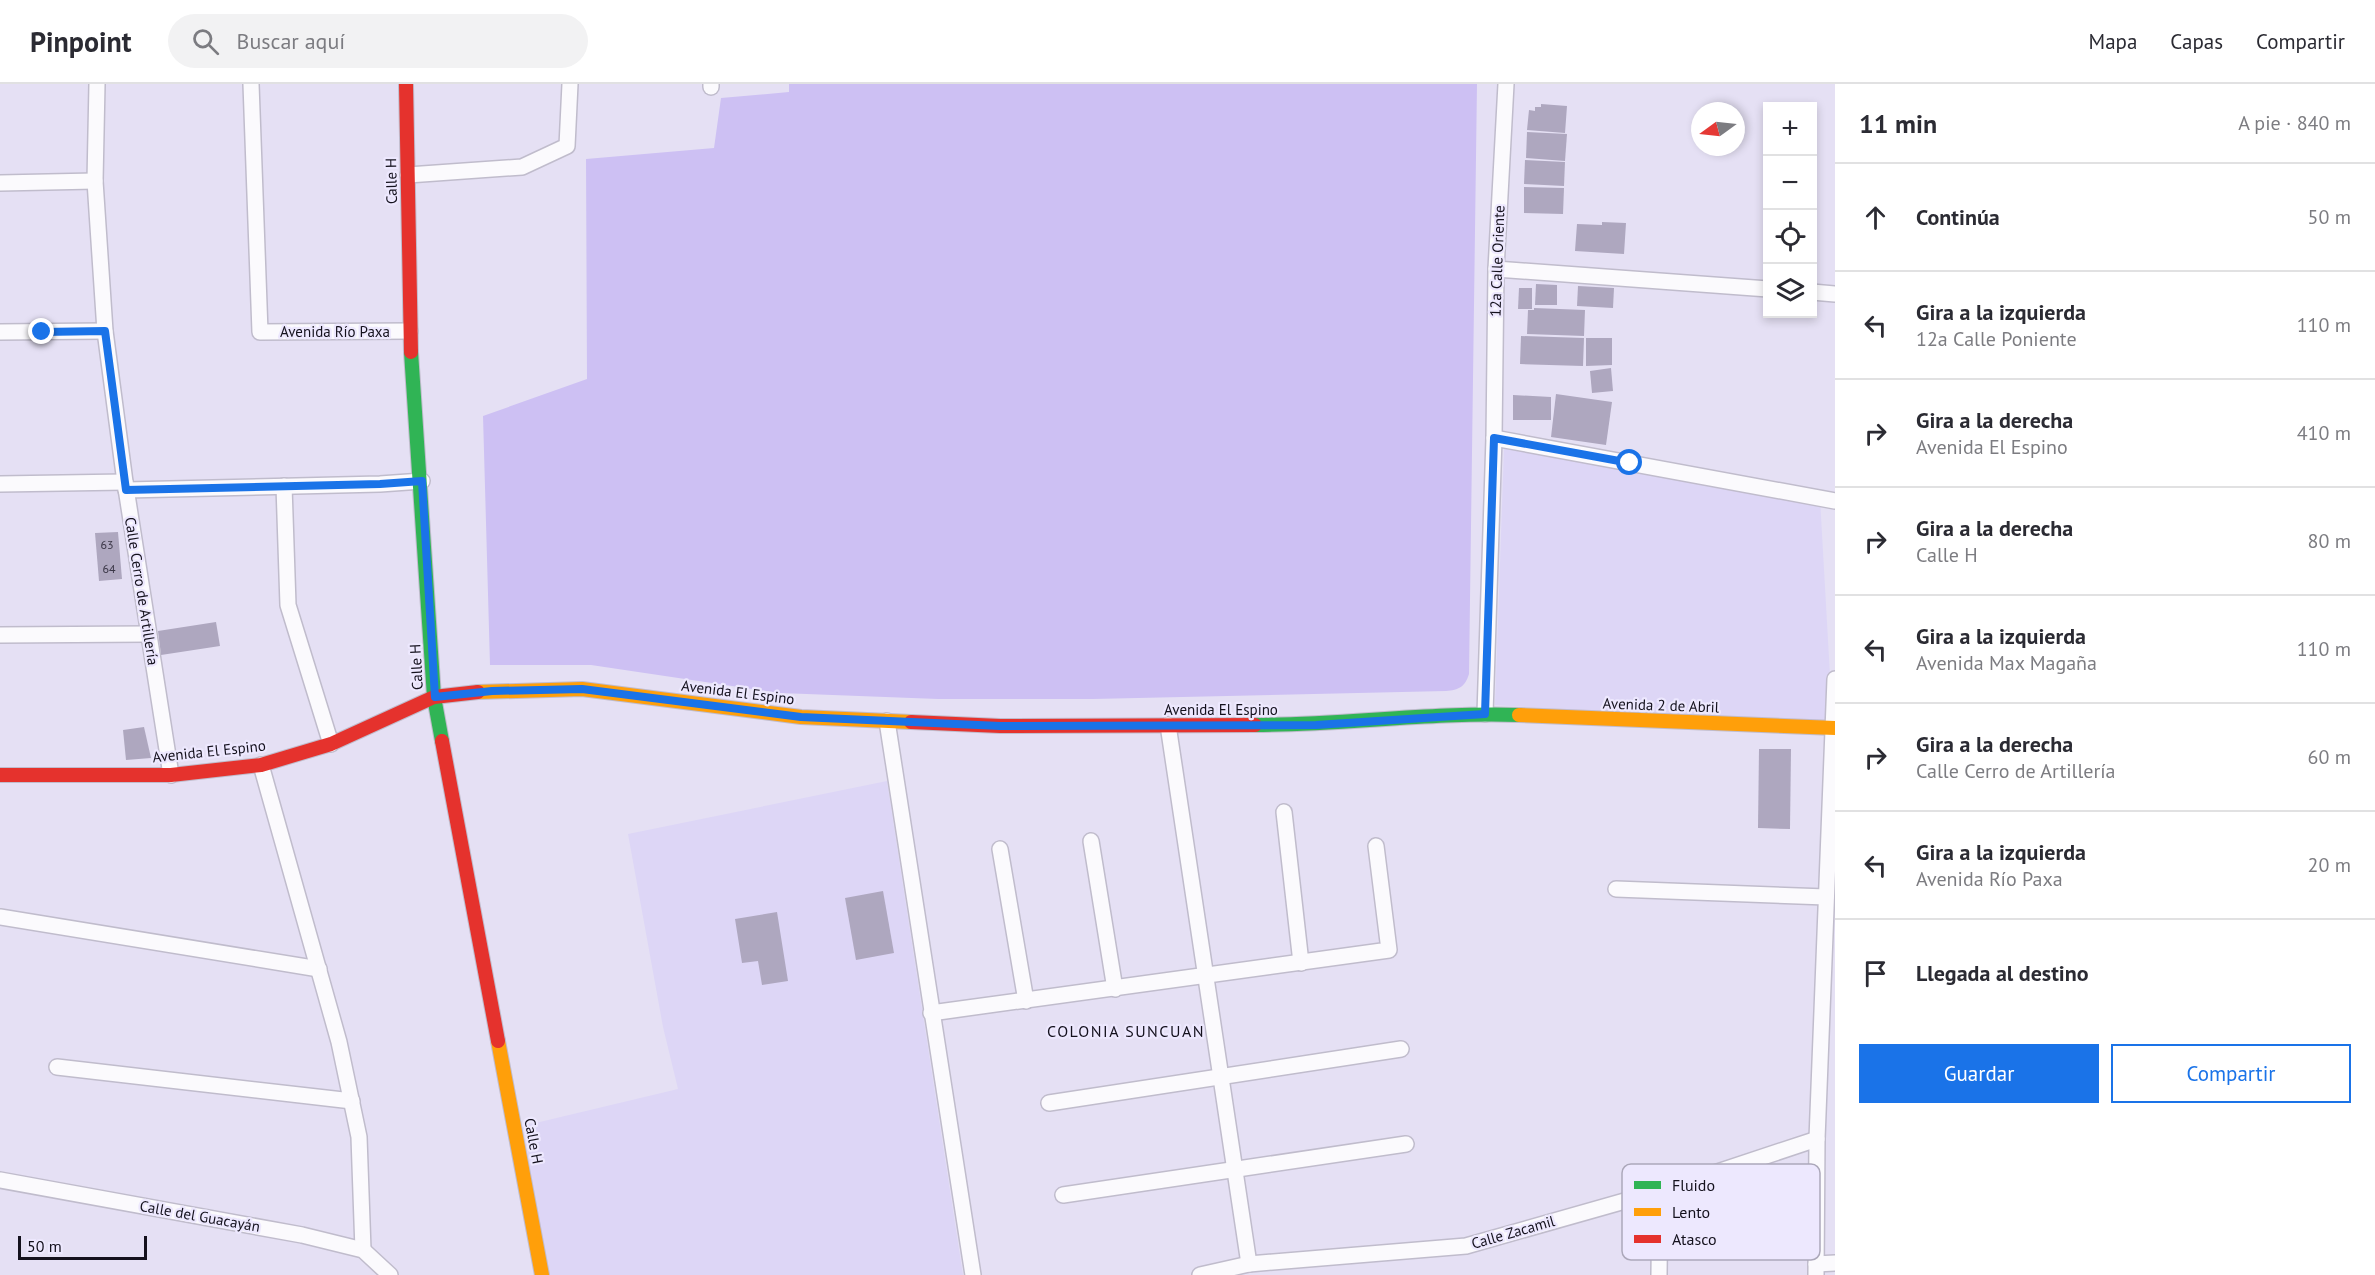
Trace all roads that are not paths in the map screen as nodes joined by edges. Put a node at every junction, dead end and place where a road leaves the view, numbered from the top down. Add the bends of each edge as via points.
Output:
1 (97, 84) edge
2 (251, 84) edge
3 (406, 84) edge
4 (570, 84) edge
5 (1506, 84) edge
6 (408, 175) junction
7 (95, 182) junction
8 (0, 183) edge
9 (1496, 269) junction
10 (1763, 289) edge
11 (1817, 292) edge
12 (1835, 294) edge
13 (105, 331) junction
14 (410, 331) junction
15 (0, 332) edge
16 (1494, 438) junction
17 (422, 481) junction
18 (0, 484) edge
19 (126, 486) junction
20 (284, 486) junction
21 (1835, 501) edge
22 (148, 634) junction
23 (0, 635) edge
24 (1835, 680) edge
25 (435, 697) junction
26 (1485, 714) junction
27 (887, 721) junction
28 (1168, 725) junction
29 (1834, 728) edge
30 (331, 744) junction
31 (261, 765) junction
32 (0, 775) edge
33 (171, 775) junction
34 (1284, 812) dead end
35 (1091, 842) dead end
36 (1376, 846) dead end
37 (1000, 849) dead end
38 (1616, 889) dead end
39 (1826, 897) junction
40 (0, 916) edge
41 (1301, 963) junction
42 (319, 969) junction
43 (1206, 976) junction
44 (1115, 989) junction
45 (1026, 1000) junction
46 (1828, 1006) edge
47 (931, 1013) junction
48 (1401, 1049) dead end
49 (57, 1067) dead end
50 (1221, 1077) junction
51 (351, 1101) junction
52 (1049, 1103) dead end
53 (1817, 1139) junction
54 (1406, 1144) dead end
55 (1742, 1164) edge
56 (1817, 1164) edge
57 (1235, 1170) junction
58 (0, 1180) edge
59 (1063, 1195) dead end
60 (1622, 1202) edge
61 (363, 1250) junction
62 (1659, 1260) edge
63 (1835, 1263) edge
64 (1250, 1264) junction
65 (1816, 1270) edge
66 (390, 1275) edge
67 (542, 1275) edge
68 (973, 1275) edge
69 (1200, 1275) edge
70 (1659, 1275) edge

1 - 7 street, Calle Cerro de Artillería
2 - 14 street, Avenida Río Paxa via 260,332
3 - 6 street, Calle H
4 - 6 street via 567,146 522,167
5 - 9 street, 12a Calle Oriente
6 - 14 street, Calle H
7 - 8 street
7 - 13 street, Calle Cerro de Artillería
9 - 10 street
9 - 16 street, 12a Calle Oriente
11 - 12 street
13 - 15 street
13 - 19 street, Calle Cerro de Artillería
14 - 17 street, Calle H
16 - 21 street
16 - 26 street, 12a Calle Oriente
17 - 20 street
17 - 25 street, Calle H
18 - 19 street
19 - 20 street
19 - 22 street, Calle Cerro de Artillería
20 - 30 street via 288,605
22 - 23 street
22 - 33 street, Calle Cerro de Artillería
24 - 29 street
25 - 27 street, Avenida El Espino via 582,689 801,717
25 - 30 street, Avenida El Espino
25 - 67 street, Calle H
26 - 28 street, Avenida El Espino via 1316,725
26 - 29 street, Avenida 2 de Abril
27 - 28 street, Avenida El Espino via 1000,726
27 - 47 street
28 - 43 street
29 - 39 street
30 - 31 street, Avenida El Espino
31 - 33 street, Avenida El Espino
31 - 42 street
32 - 33 street, Avenida El Espino
34 - 41 street
35 - 44 street
36 - 41 street via 1389,950
37 - 45 street
38 - 39 street
39 - 46 street
40 - 42 street
41 - 43 street
42 - 51 street
43 - 44 street
43 - 50 street
44 - 45 street
45 - 47 street
46 - 53 street
47 - 68 street
48 - 50 street
49 - 51 street
50 - 52 street
50 - 57 street
51 - 61 street via 359,1137
53 - 55 street, Calle Zacamil
53 - 56 street
54 - 57 street
57 - 59 street
57 - 64 street
58 - 61 street, Calle del Guacayán via 302,1235
60 - 64 street, Calle Zacamil via 1466,1246
61 - 66 street, Calle del Guacayán
62 - 70 street
63 - 65 street
64 - 69 street, Calle Zacamil

